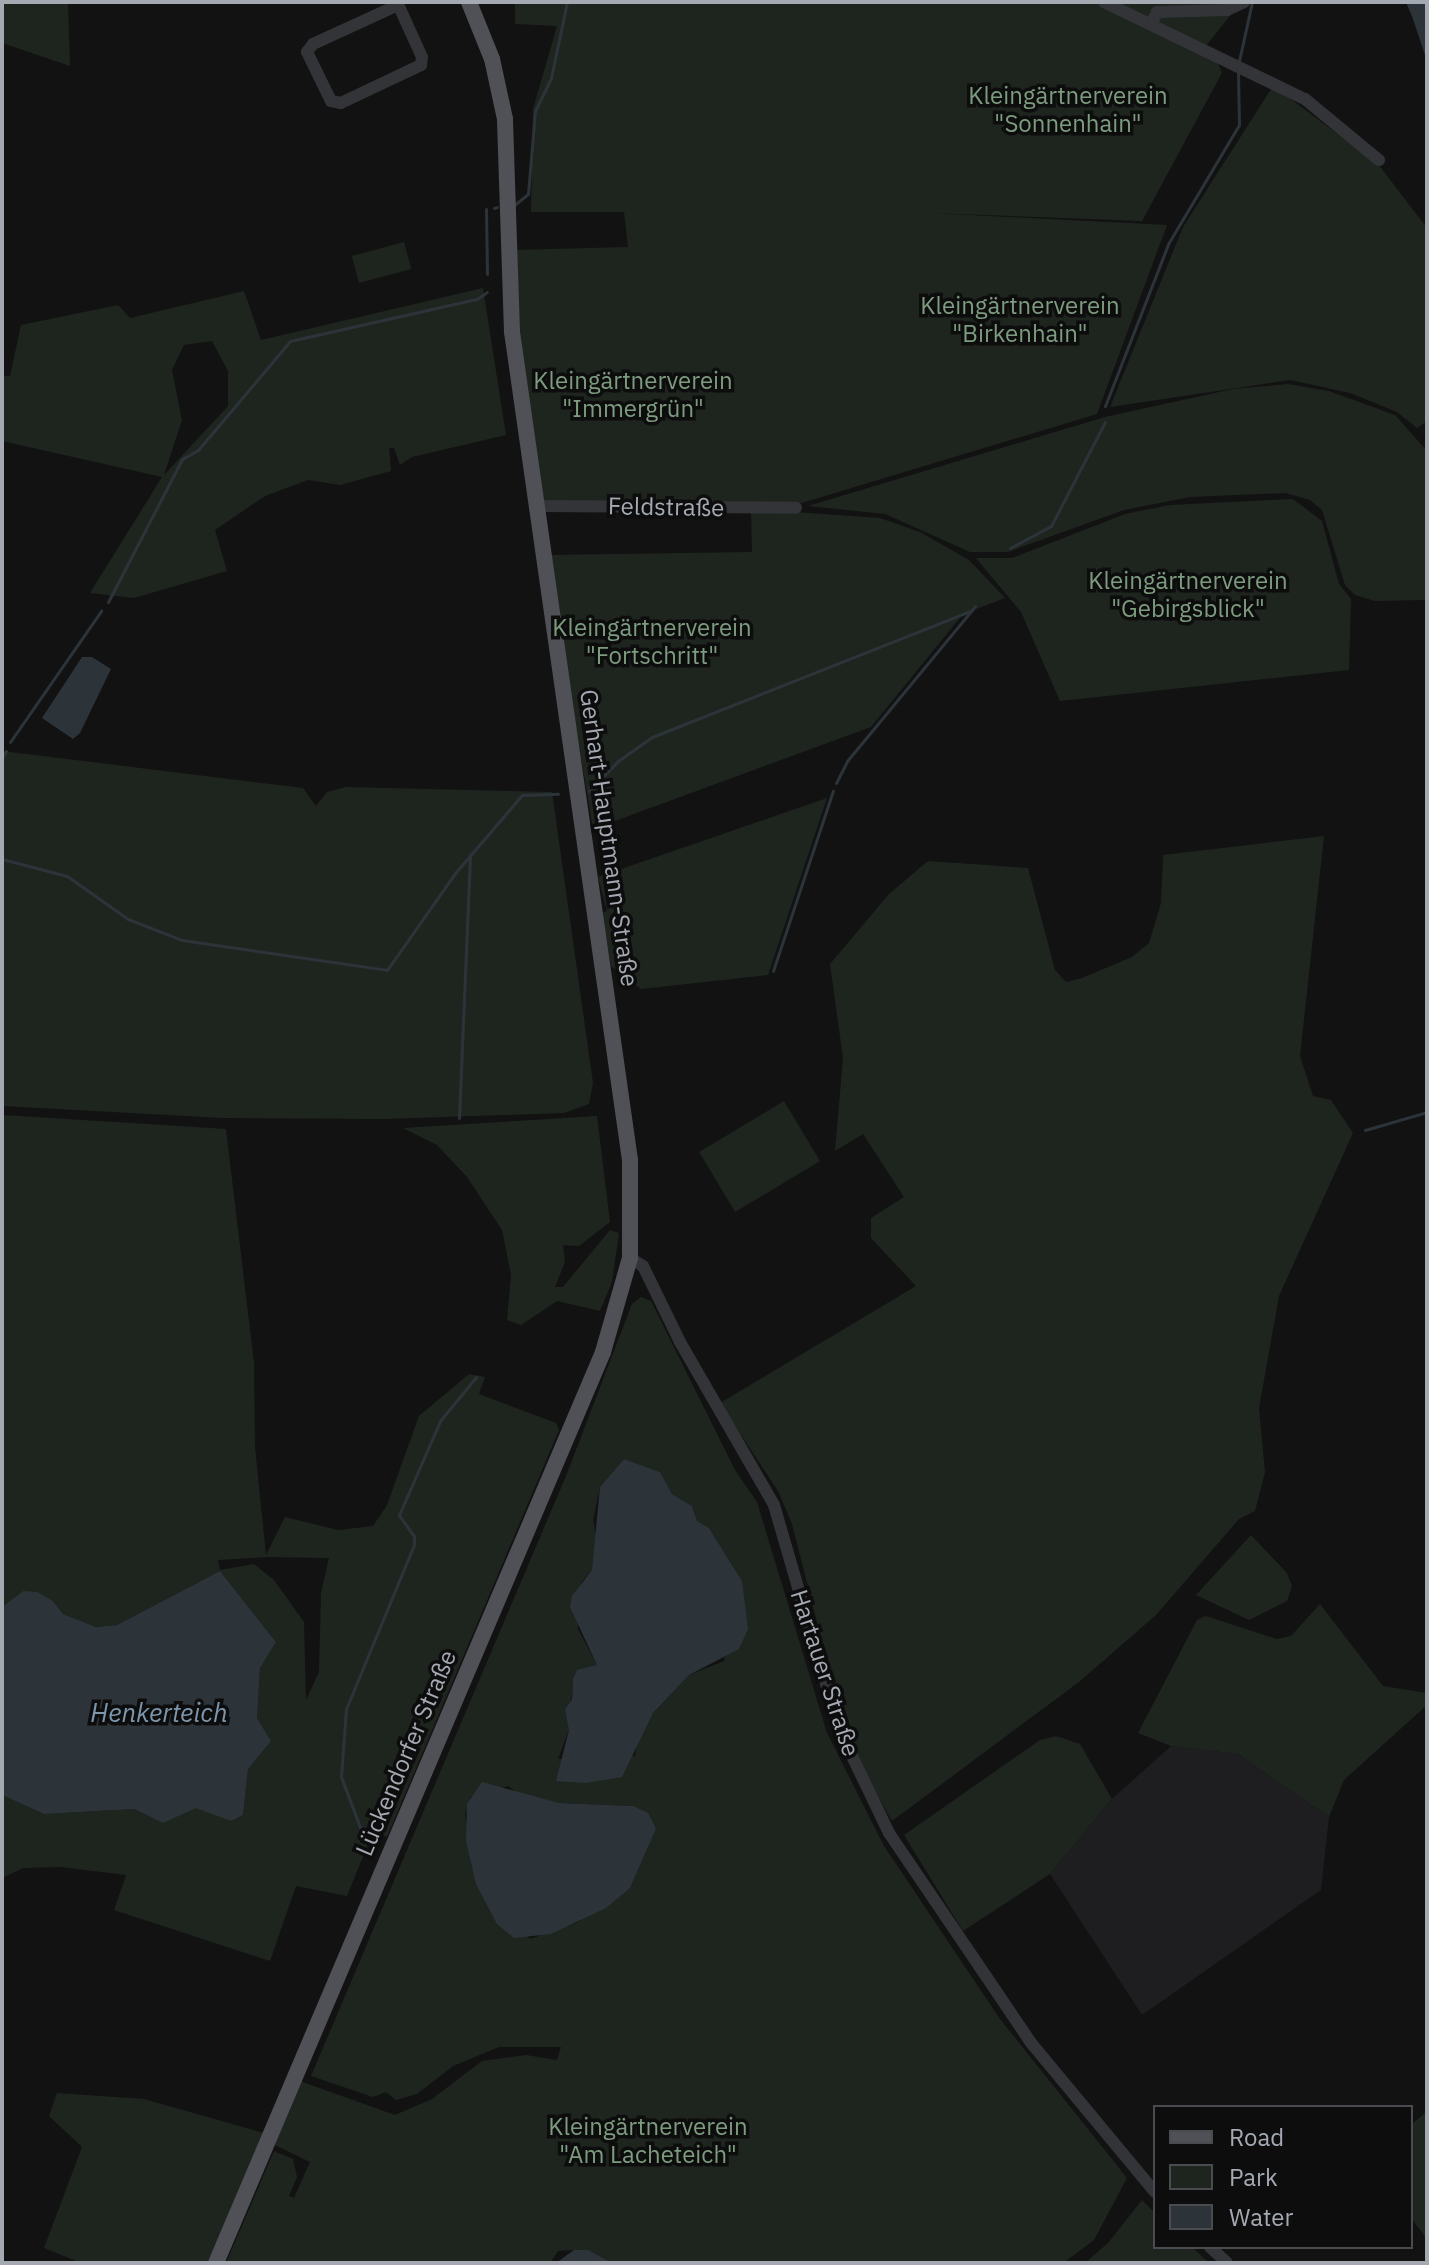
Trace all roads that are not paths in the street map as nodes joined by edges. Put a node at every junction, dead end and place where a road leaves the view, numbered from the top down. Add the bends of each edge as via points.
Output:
1 (469, 2) edge
2 (1104, 2) edge
3 (1244, 2) edge
4 (397, 3) edge
5 (1152, 23) junction
6 (1379, 160) dead end
7 (536, 506) junction
8 (796, 508) dead end
9 (630, 1258) junction
10 (1153, 2190) edge
11 (1212, 2249) edge
12 (216, 2263) edge
13 (1227, 2263) edge

1 - 7 main road, Gerhart-Hauptmann-Straße via 501,91 512,332
2 - 5 street
3 - 5 street via 1227,10 1157,12
4 - 4 street via 421,65 341,103 331,101 307,52 313,44
5 - 6 street via 1305,99
7 - 8 street, Feldstraße
7 - 9 main road, Gerhart-Hauptmann-Straße via 630,1160
9 - 10 street, Hartauer Straße via 643,1266 680,1342 774,1505 839,1729 889,1833 1011,2014
9 - 12 main road, Lückendorfer Straße via 603,1352
11 - 13 street

